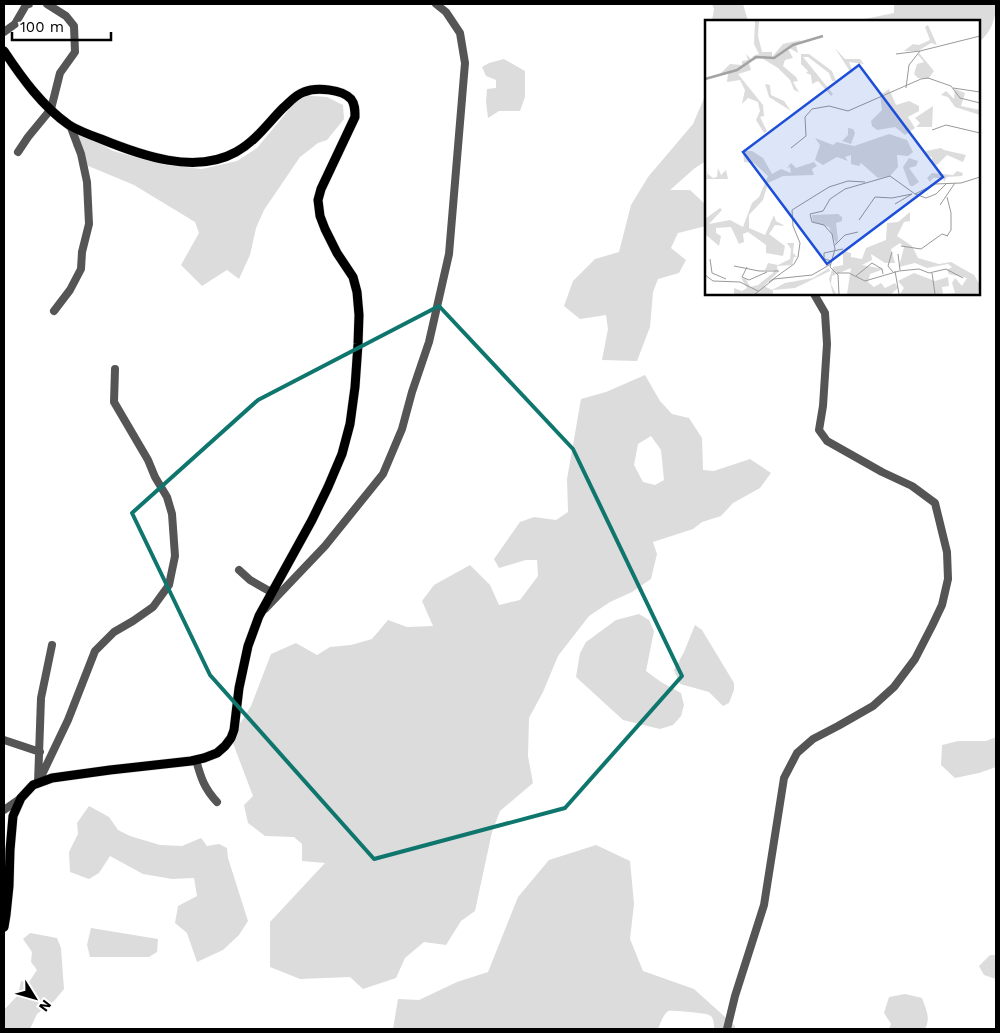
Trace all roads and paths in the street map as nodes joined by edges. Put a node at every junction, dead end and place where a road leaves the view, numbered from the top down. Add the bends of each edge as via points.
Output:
1 (29, 4) edge
2 (47, 4) edge
3 (436, 4) edge
4 (4, 32) edge
5 (4, 51) edge
6 (51, 109) junction
7 (70, 125) junction
8 (18, 152) dead end
9 (815, 295) edge
10 (54, 311) dead end
11 (115, 369) dead end
12 (239, 570) dead end
13 (271, 592) junction
14 (259, 616) junction
15 (52, 645) dead end
16 (4, 740) edge
17 (40, 752) junction
18 (196, 760) junction
19 (38, 783) junction
20 (21, 798) junction
21 (218, 802) dead end
22 (4, 810) edge
23 (4, 927) edge
24 (726, 1029) edge

1 - 4 street via 15,24
2 - 6 street via 66,16 74,26 75,52 60,73
3 - 14 street via 446,12 460,33 464,63 449,254 429,342 402,429 383,474 325,546
5 - 6 main road
6 - 7 main road
6 - 8 street
7 - 10 street via 87,182 89,224 81,268
7 - 13 main road via 152,158 197,162 216,160 236,152 253,140 296,96 306,91 340,92 354,105 355,117 318,200 325,228 358,292 358,344 350,424 328,487
9 - 24 street via 825,313 827,344 819,430 827,440 912,486 935,503 947,552 948,579 942,605 932,626 915,659 894,687 873,706 813,739 797,753 784,778 764,905
11 - 19 street via 114,402 167,497 176,556 169,585 153,607 114,632 95,650 68,720
12 - 13 street
13 - 14 main road
14 - 18 main road via 242,671 231,738 217,753
15 - 17 street via 41,698
16 - 17 street
17 - 19 street
18 - 19 main road via 52,778
18 - 21 street via 208,791
19 - 20 main road
20 - 22 street
20 - 23 main road via 13,816

